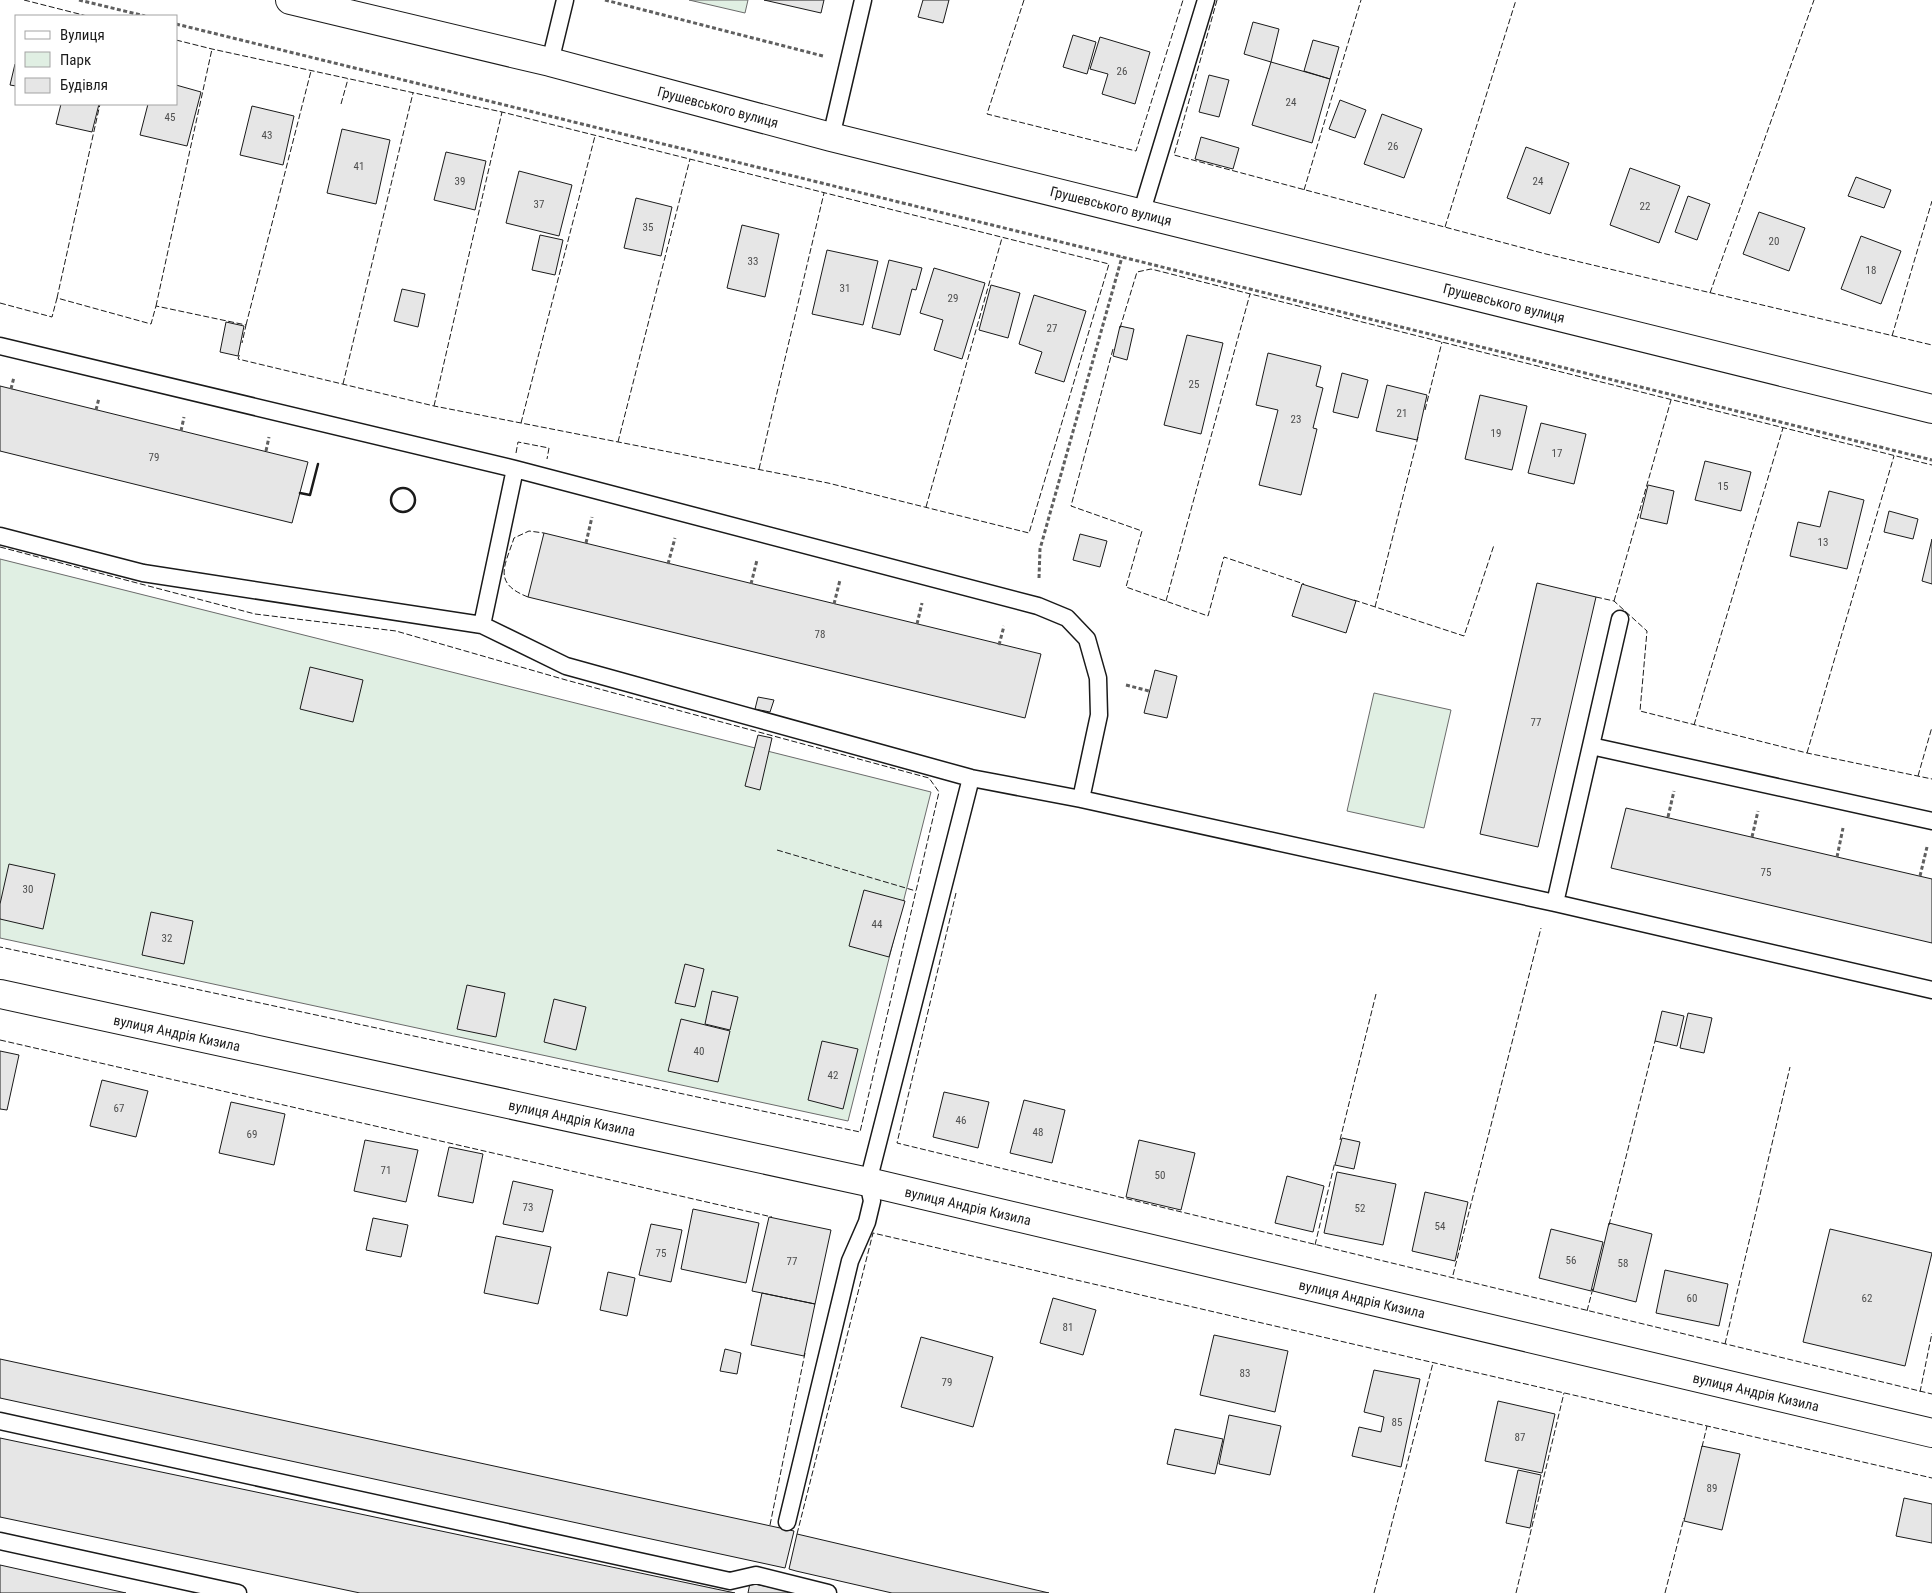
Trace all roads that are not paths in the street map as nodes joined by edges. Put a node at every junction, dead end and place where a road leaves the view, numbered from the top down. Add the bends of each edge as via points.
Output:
1 (290, 0) edge
2 (565, 0) edge
3 (863, 0) edge
4 (1206, 0) edge
5 (550, 62) junction
6 (831, 137) junction
7 (1141, 214) junction
8 (0, 346) edge
9 (1932, 409) edge
10 (516, 469) junction
11 (0, 536) edge
12 (1620, 619) dead end
13 (482, 625) junction
14 (1591, 746) junction
15 (971, 778) junction
16 (1082, 799) junction
17 (1932, 821) edge
18 (1555, 903) junction
19 (1932, 990) edge
20 (0, 994) edge
21 (868, 1182) junction
22 (0, 1421) edge
23 (1932, 1433) edge
24 (787, 1522) dead end
25 (0, 1541) edge
26 (238, 1593) edge
27 (828, 1593) edge

1 - 5 street, Грушевського вулиця
2 - 5 lane
3 - 6 lane
4 - 7 lane
5 - 6 street, Грушевського вулиця
6 - 7 street, Грушевського вулиця
7 - 9 street, Грушевського вулиця
8 - 10 lane
10 - 13 lane
10 - 16 lane via 1038,606 1067,618 1087,639 1098,678 1099,716
11 - 13 lane via 143,573
12 - 14 lane
13 - 15 lane via 566,666
14 - 17 lane
14 - 18 lane
15 - 16 lane
15 - 21 lane
16 - 18 lane
18 - 19 lane
20 - 21 street, вулиця Андрія Кизила
21 - 23 street, вулиця Андрія Кизила
21 - 24 lane via 872,1201 867,1222 850,1261
22 - 27 lane via 730,1581 756,1575
25 - 26 lane

